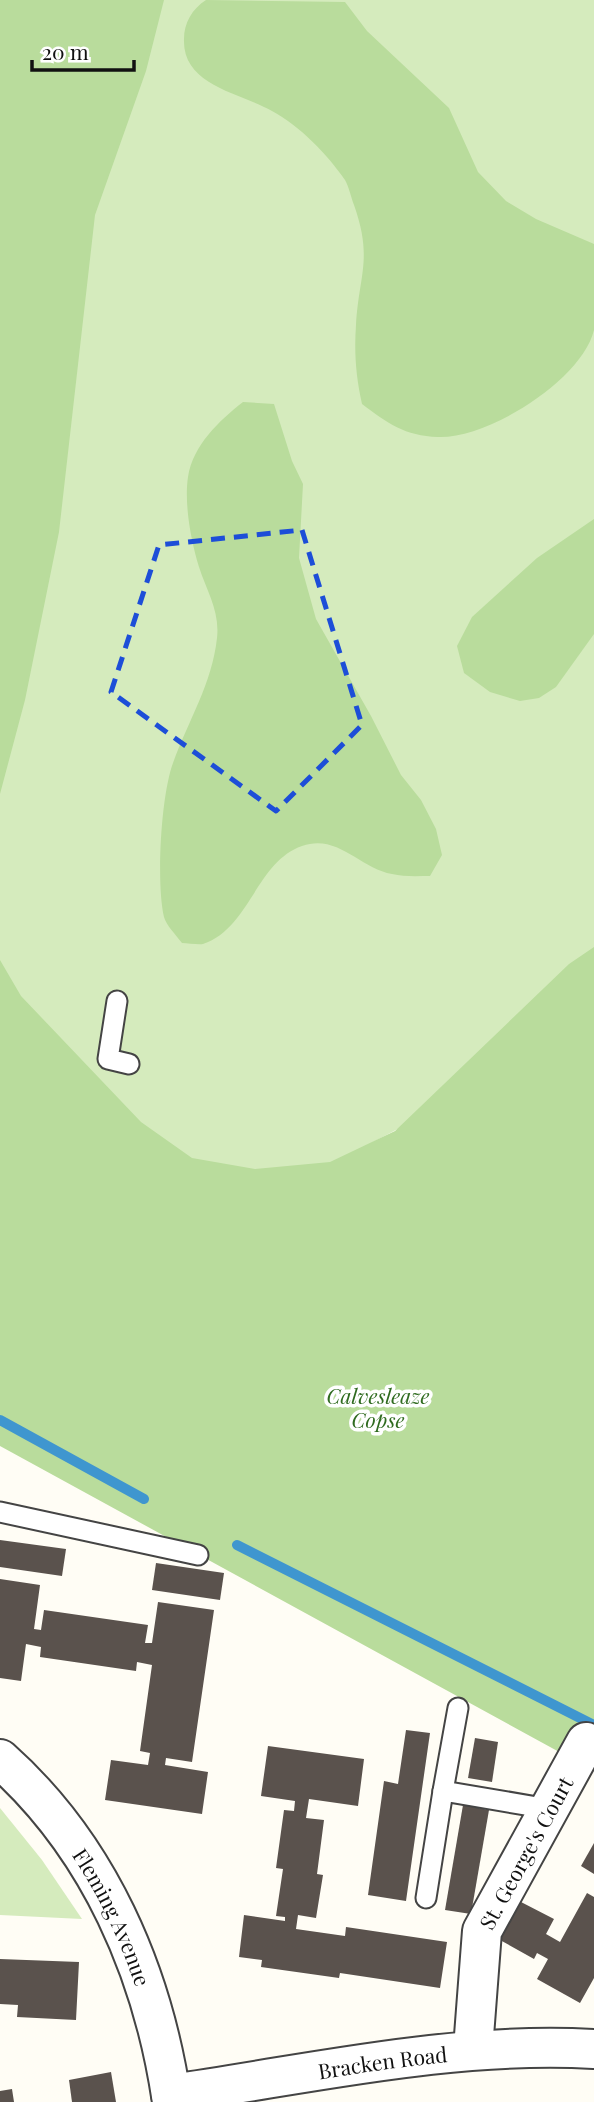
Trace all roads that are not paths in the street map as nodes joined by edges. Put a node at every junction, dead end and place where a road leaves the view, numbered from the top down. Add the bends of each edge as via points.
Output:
1 (117, 1001) dead end
2 (128, 1064) dead end
3 (0, 1512) edge
4 (198, 1555) dead end
5 (458, 1708) dead end
6 (586, 1742) dead end
7 (0, 1759) edge
8 (443, 1791) junction
9 (549, 1809) junction
10 (426, 1898) dead end
11 (473, 2049) junction
12 (594, 2049) edge
13 (171, 2098) edge

1 - 2 lane via 108,1059
3 - 4 lane
5 - 8 lane
6 - 9 street, St. George's Court
7 - 13 street, Fleming Avenue via 28,1784 79,1846 122,1925 154,2010
8 - 9 lane
8 - 10 lane
9 - 11 street, St. George's Court via 482,1931
11 - 12 street, Bracken Road
11 - 13 street, Bracken Road

